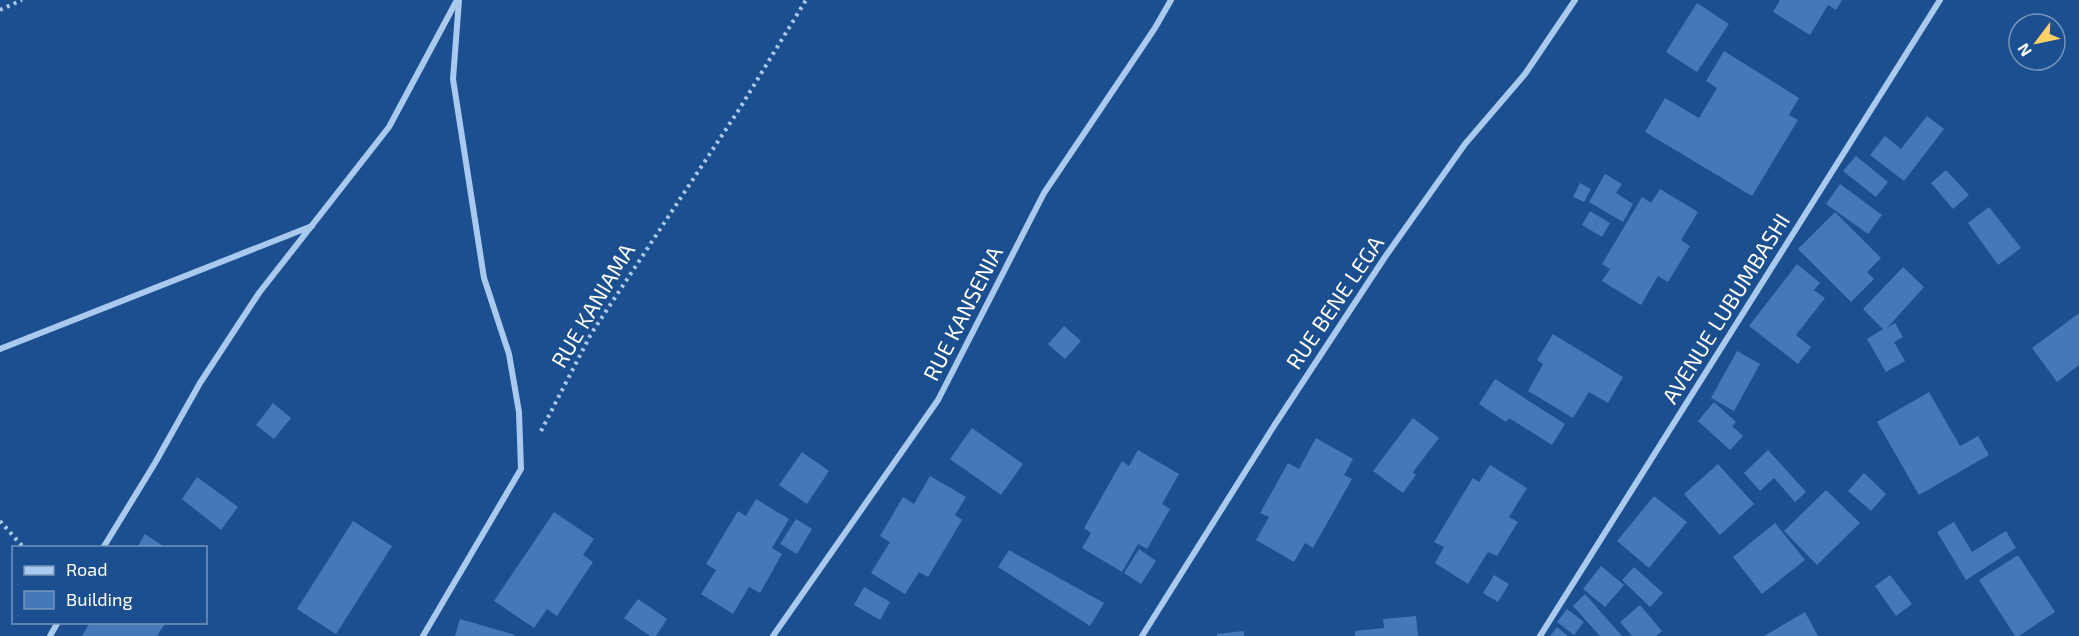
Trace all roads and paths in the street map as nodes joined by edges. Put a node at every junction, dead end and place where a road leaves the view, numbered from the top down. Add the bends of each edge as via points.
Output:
1 (22, 0) edge
2 (458, 0) edge
3 (806, 0) edge
4 (1171, 0) edge
5 (1575, 0) edge
6 (1940, 0) edge
7 (0, 10) edge
8 (313, 226) junction
9 (0, 349) edge
10 (521, 469) junction
11 (0, 521) edge
12 (22, 546) edge
13 (104, 546) edge
14 (423, 636) edge
15 (773, 636) edge
16 (1142, 636) edge
17 (1540, 636) edge

1 - 7 path
2 - 8 street via 388,127
2 - 10 street via 453,79 484,278 511,366 519,412
3 - 10 path, RUE KANIAMA via 591,334
4 - 15 street, RUE KANSENIA via 1044,193 938,400
5 - 16 street, RUE BENE LEGA via 1525,74 1465,144 1385,257
6 - 17 street, AVENUE LUBUMBASHI
8 - 9 street
8 - 13 street via 259,293
10 - 14 street
11 - 12 path

